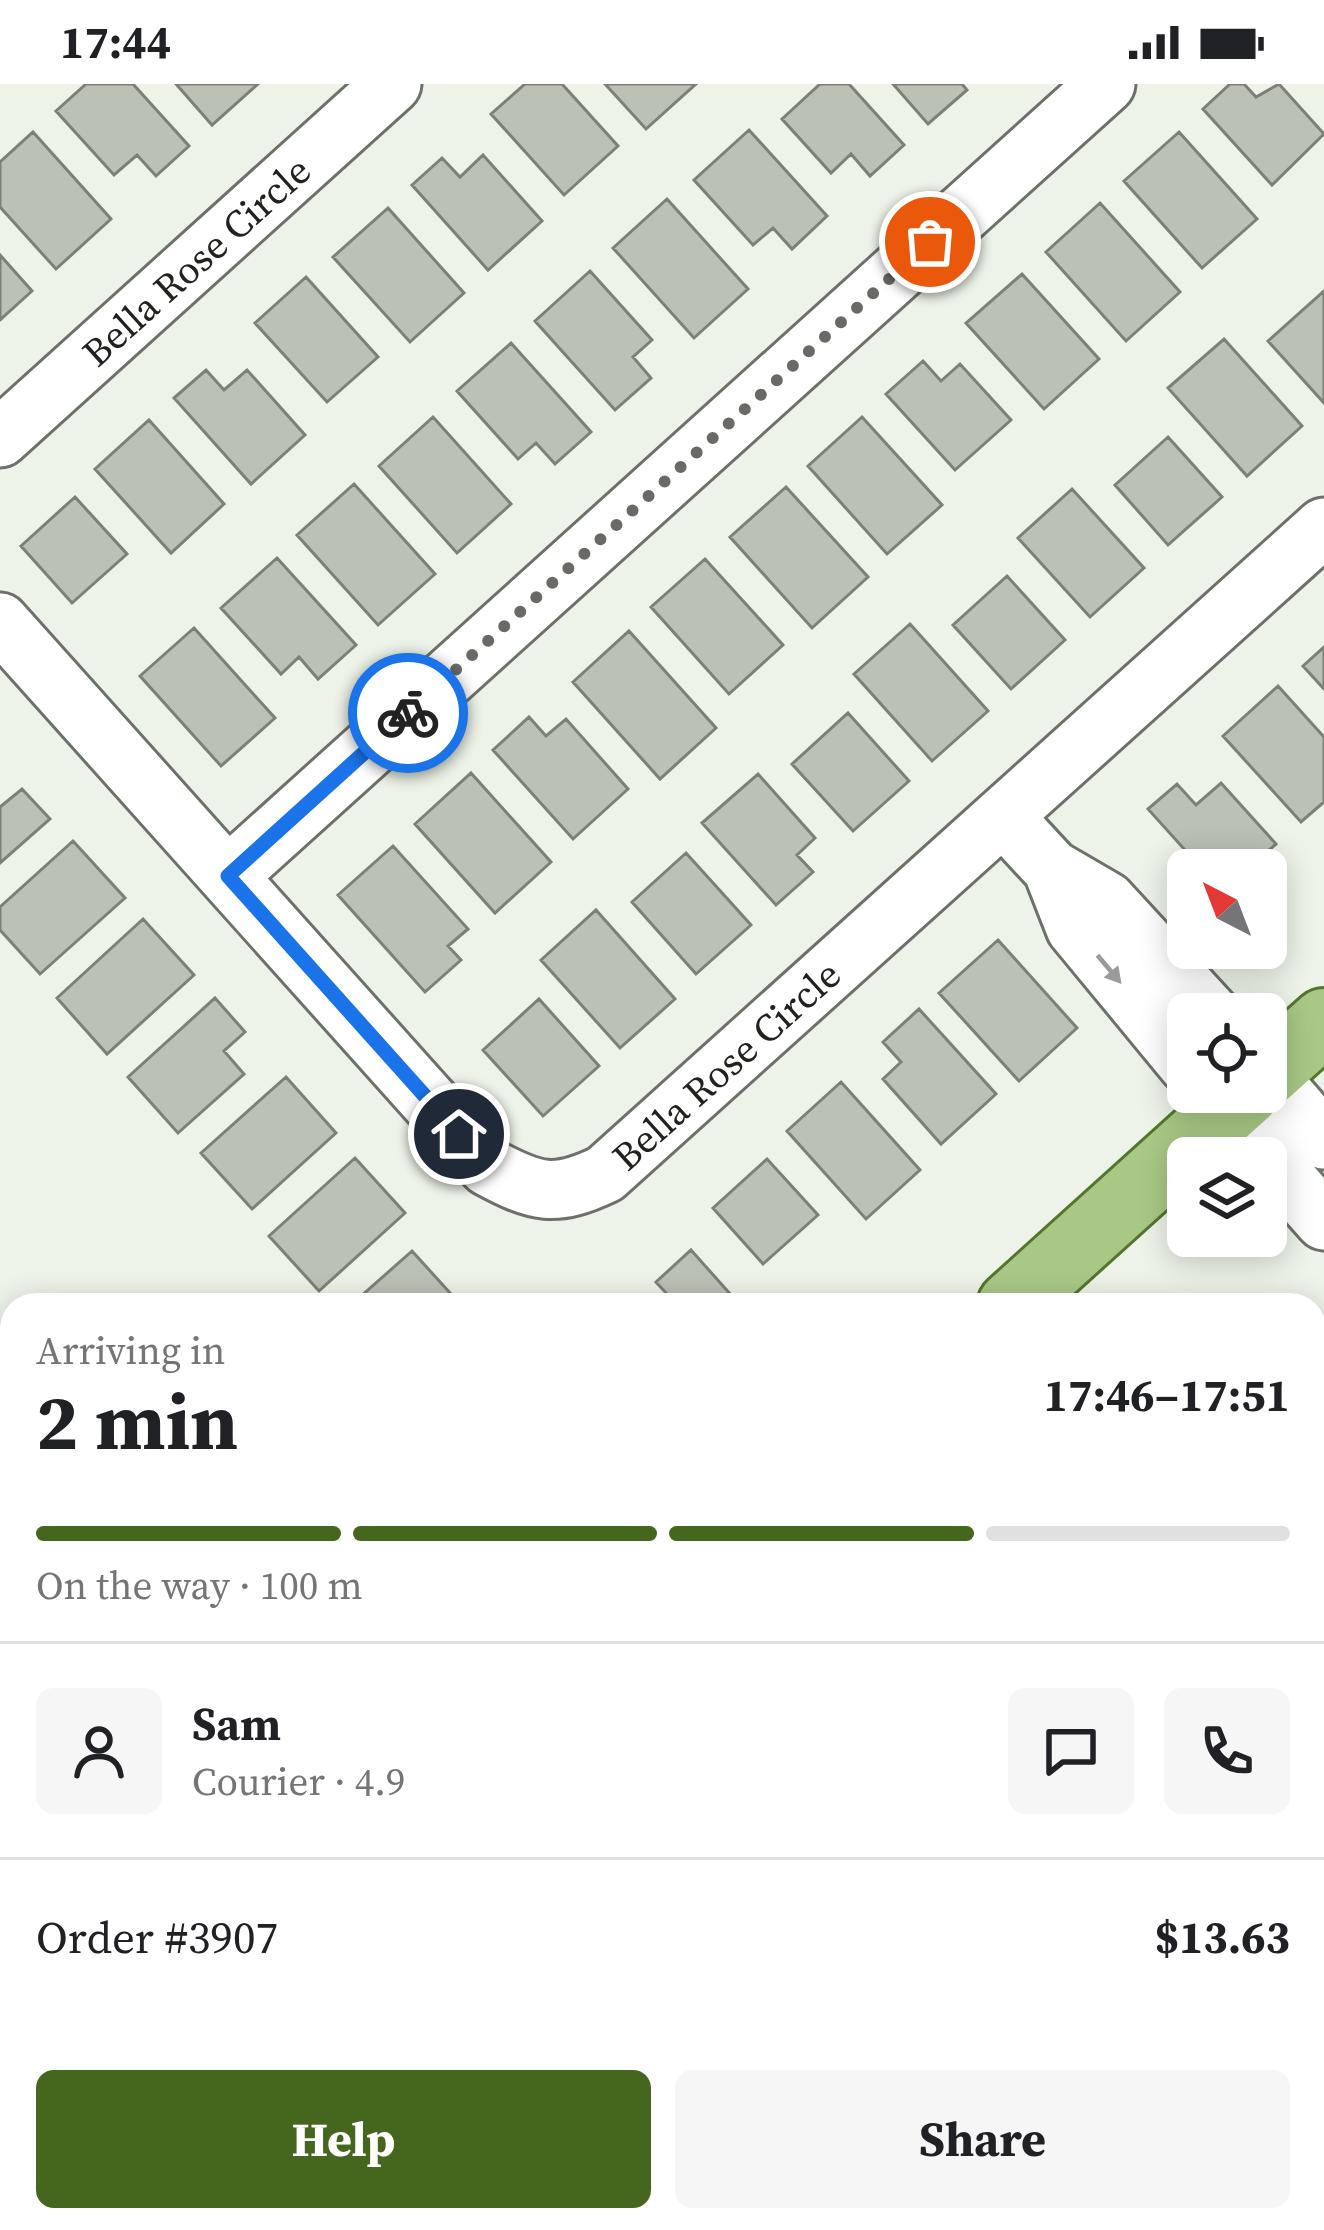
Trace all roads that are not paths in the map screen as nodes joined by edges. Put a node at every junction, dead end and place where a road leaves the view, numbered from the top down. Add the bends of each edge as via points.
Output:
1 (392, 84) edge
2 (1106, 84) edge
3 (0, 438) edge
4 (1324, 527) edge
5 (0, 622) edge
6 (1003, 816) junction
7 (1052, 869) junction
8 (228, 876) junction
9 (1192, 993) edge
10 (1167, 1015) edge
11 (1324, 1022) edge
12 (1287, 1049) edge
13 (1208, 1113) edge
14 (1257, 1113) edge
15 (1284, 1113) edge
16 (1324, 1140) edge
17 (1324, 1221) edge
18 (1024, 1293) edge

1 - 3 street, Bella Rose Circle
2 - 8 street
4 - 6 street, Bella Rose Circle
5 - 8 street, Bella Rose Circle
6 - 7 street
6 - 8 street, Bella Rose Circle via 605,1174 569,1191 526,1188 488,1166
7 - 9 street via 1107,901
7 -> 10 street via 1075,928
11 - 12 main road
13 - 18 main road
14 - 17 street
15 - 16 street

